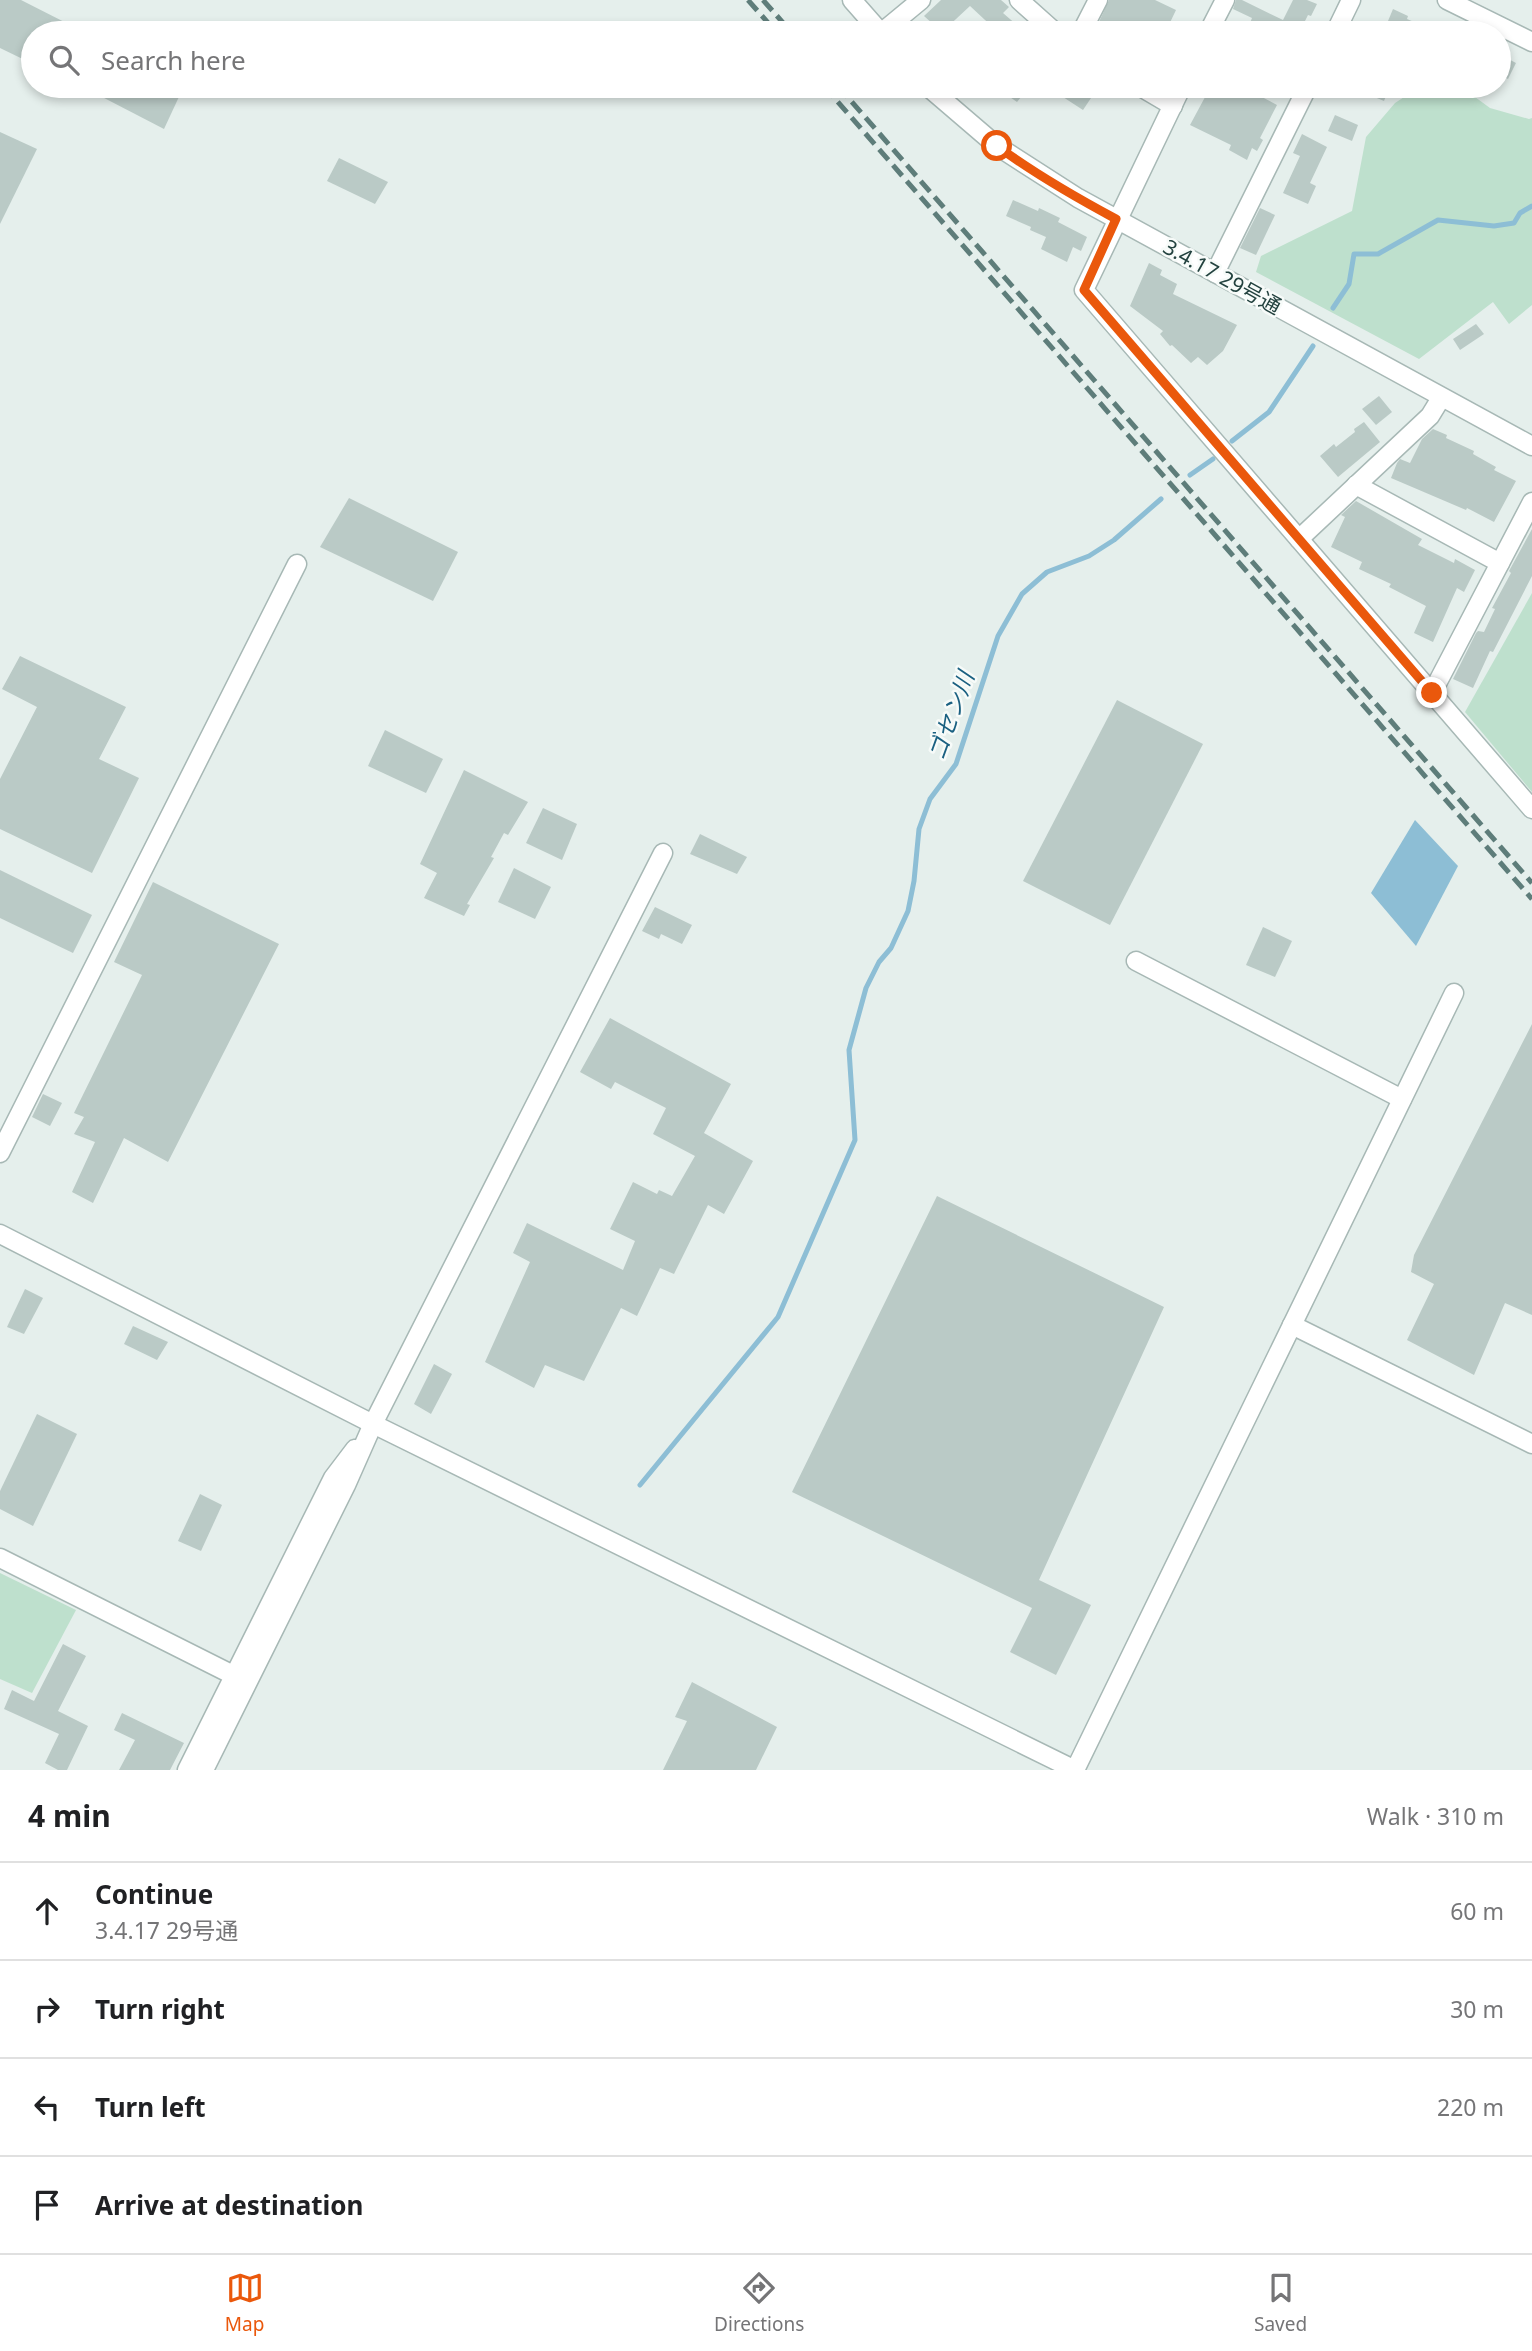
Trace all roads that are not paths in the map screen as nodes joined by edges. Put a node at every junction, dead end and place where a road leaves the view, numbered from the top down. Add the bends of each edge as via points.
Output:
1 (852, 0) edge
2 (921, 0) edge
3 (1019, 0) edge
4 (1098, 0) edge
5 (1225, 0) edge
6 (1351, 0) edge
7 (1447, 0) edge
8 (870, 21) edge
9 (896, 21) edge
10 (1043, 21) edge
11 (1087, 21) edge
12 (1214, 21) edge
13 (1341, 21) edge
14 (1491, 21) edge
15 (1511, 31) edge
16 (1532, 41) edge
17 (940, 98) edge
18 (1159, 98) edge
19 (1176, 98) edge
20 (1302, 98) edge
21 (1172, 106) junction
22 (1116, 219) junction
23 (1214, 273) junction
24 (1441, 398) junction
25 (1532, 446) edge
26 (1356, 485) junction
27 (1532, 502) edge
28 (1299, 538) junction
29 (1500, 563) junction
30 (297, 564) dead end
31 (1432, 693) junction
32 (1532, 809) edge
33 (663, 853) dead end
34 (1136, 961) dead end
35 (1454, 993) dead end
36 (1402, 1099) junction
37 (0, 1153) edge
38 (0, 1234) edge
39 (1292, 1325) junction
40 (373, 1424) junction
41 (1532, 1444) edge
42 (0, 1558) edge
43 (241, 1679) junction
44 (187, 1770) edge
45 (204, 1770) edge
46 (1075, 1770) edge

1 - 8 street
2 - 9 street
3 - 10 street
4 - 11 street
5 - 12 street
6 - 13 street
7 - 14 street
15 - 16 street
17 - 22 street, 3.4.17 29号通 via 1020,163
18 - 21 street
19 - 21 street
20 - 23 street
21 - 22 street
22 - 23 street, 3.4.17 29号通
22 - 28 street via 1084,290
23 - 24 street, 3.4.17 29号通
24 - 25 street, 3.4.17 29号通
24 - 26 street via 1430,416
26 - 28 street
26 - 29 street
27 - 29 street
28 - 31 street
29 - 31 street
30 - 37 street
31 - 32 street
33 - 40 street
34 - 36 street
35 - 36 street
36 - 39 street
38 - 40 street
39 - 41 street
39 - 46 street
40 - 43 street via 346,1485
40 - 46 street
42 - 43 street
43 - 44 street
43 - 45 street

